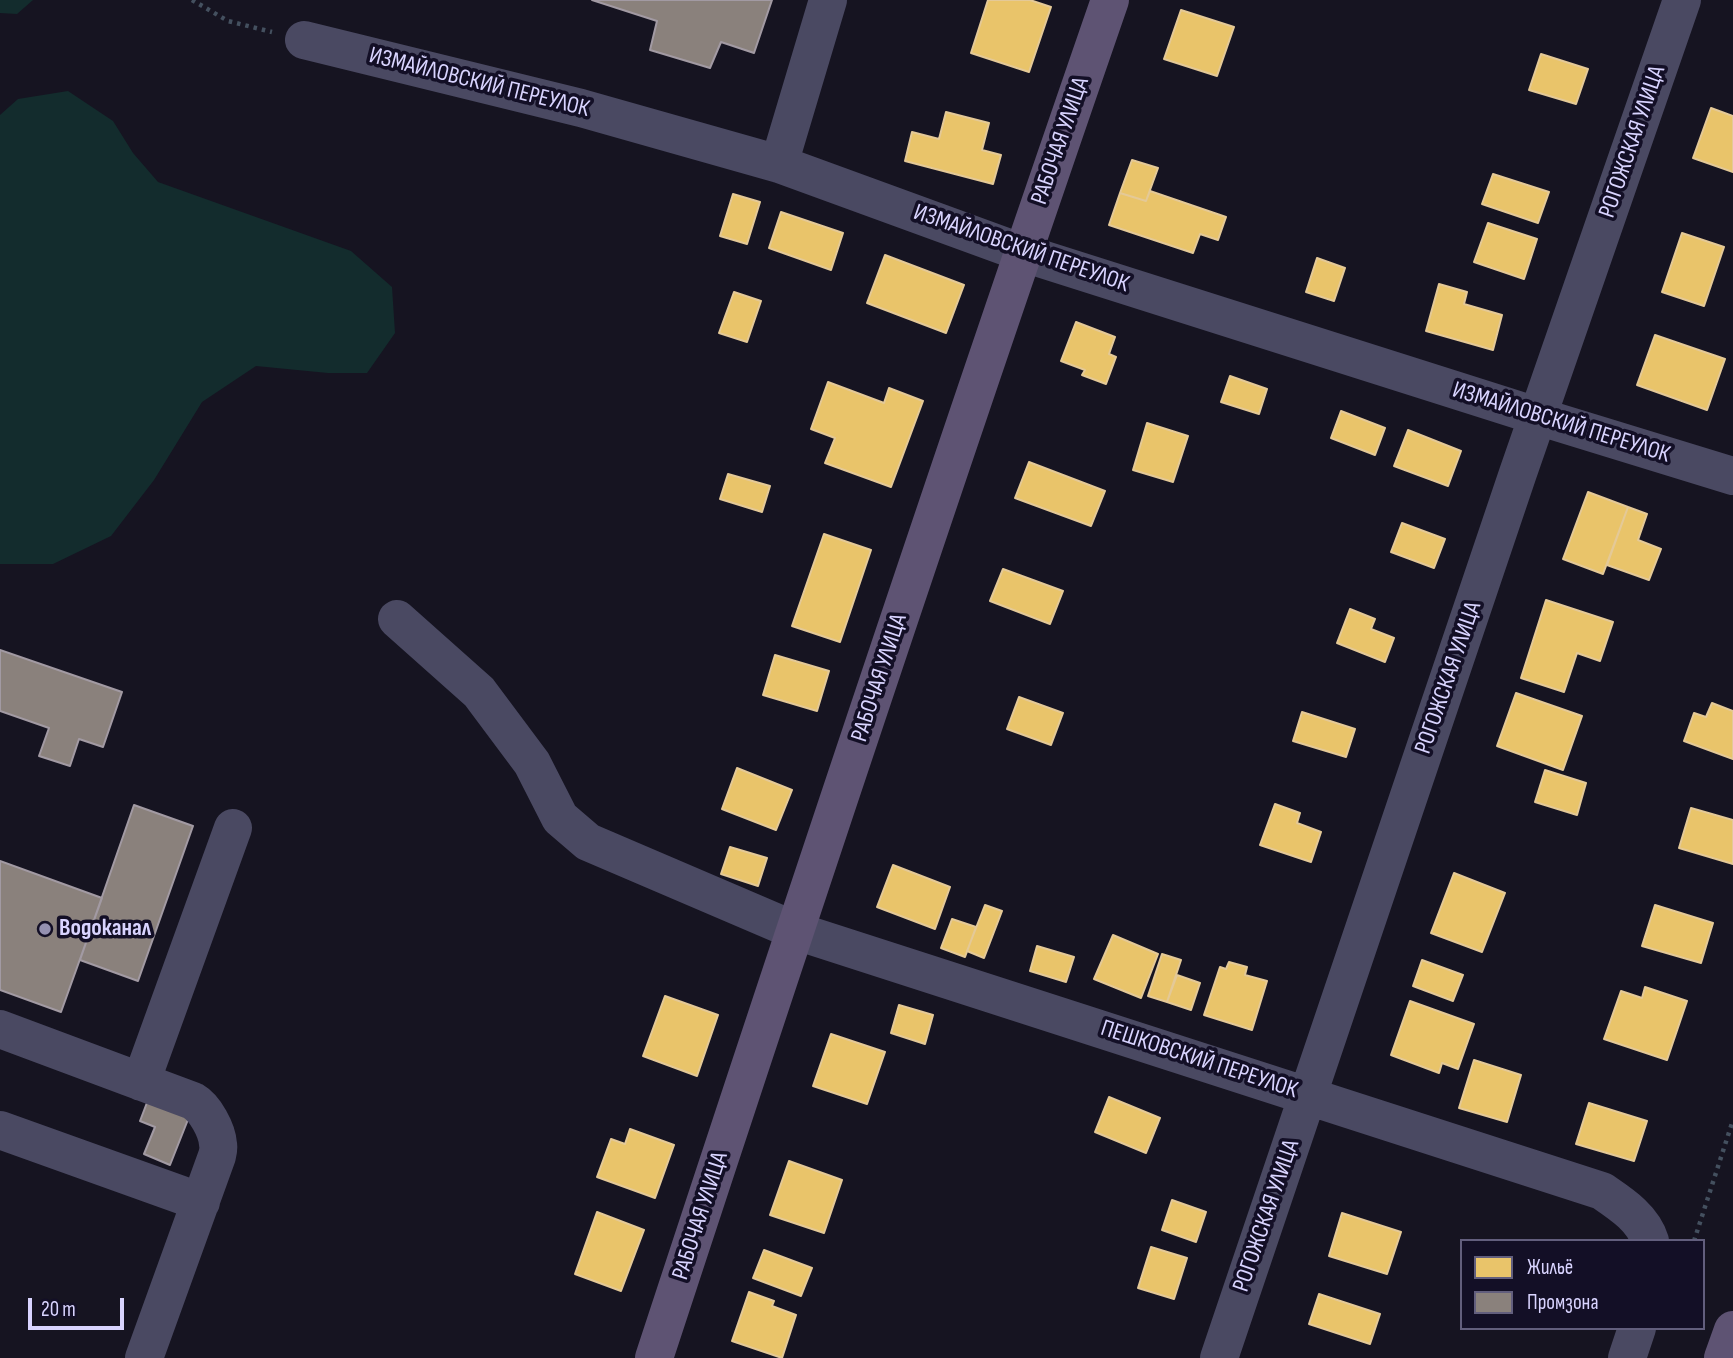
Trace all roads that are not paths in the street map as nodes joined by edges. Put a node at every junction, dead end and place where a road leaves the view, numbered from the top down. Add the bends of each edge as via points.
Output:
1 (828, 0) edge
2 (1110, 0) edge
3 (1682, 0) edge
4 (304, 40) road end
5 (779, 164) junction
6 (1023, 253) junction
7 (1537, 416) junction
8 (1733, 476) edge
9 (397, 619) dead end
10 (233, 828) dead end
11 (796, 931) junction
12 (0, 1029) edge
13 (141, 1082) junction
14 (1308, 1095) junction
15 (0, 1130) edge
16 (201, 1202) junction
17 (1649, 1239) edge
18 (1636, 1330) edge
19 (1733, 1330) edge
20 (144, 1358) edge
21 (654, 1358) edge
22 (1219, 1358) edge
23 (1627, 1358) edge
24 (1723, 1358) edge

1 - 5 street
2 - 6 main road, РАБОЧАЯ УЛИЦА
3 - 7 street, РОГОЖСКАЯ УЛИЦА
4 - 5 street, ИЗМАЙЛОВСКИЙ ПЕРЕУЛОК via 581,108
5 - 6 street, ИЗМАЙЛОВСКИЙ ПЕРЕУЛОК
6 - 7 street, ИЗМАЙЛОВСКИЙ ПЕРЕУЛОК
6 - 11 main road, РАБОЧАЯ УЛИЦА
7 - 8 street, ИЗМАЙЛОВСКИЙ ПЕРЕУЛОК
7 - 14 street, РОГОЖСКАЯ УЛИЦА
9 - 11 street, ПЕШКОВСКИЙ ПЕРЕУЛОК via 479,692 532,763 560,818 588,842
10 - 13 street
11 - 14 street, ПЕШКОВСКИЙ ПЕРЕУЛОК
11 - 21 main road, РАБОЧАЯ УЛИЦА
12 - 13 street
13 - 16 street via 198,1104 215,1131 217,1156
14 - 17 street, ПЕШКОВСКИЙ ПЕРЕУЛОК via 1602,1191 1629,1210
14 - 22 street, РОГОЖСКАЯ УЛИЦА
15 - 16 street
16 - 20 street
18 - 23 street
19 - 24 main road

